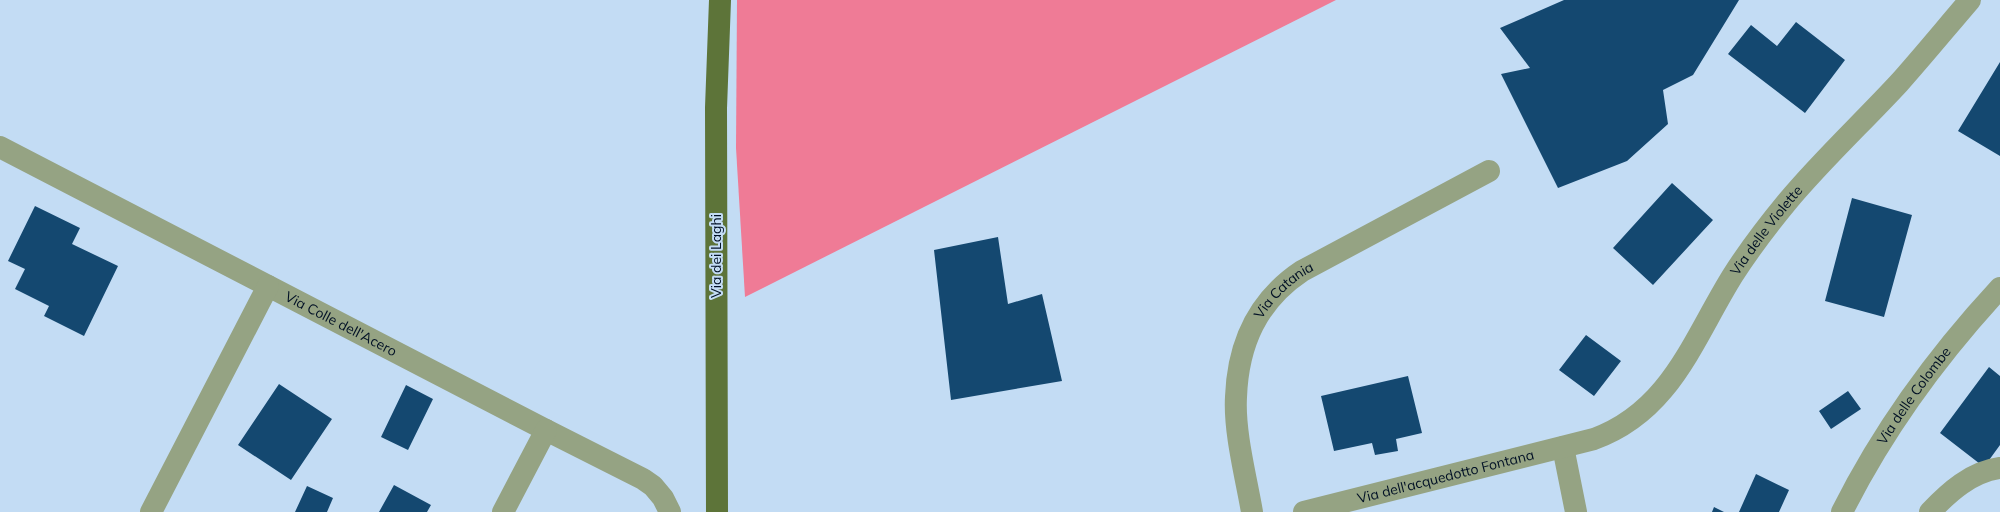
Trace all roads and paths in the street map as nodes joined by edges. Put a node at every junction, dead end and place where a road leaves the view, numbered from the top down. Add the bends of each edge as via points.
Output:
1 (720, 0) edge
2 (1970, 0) edge
3 (0, 147) edge
4 (1489, 171) dead end
5 (268, 286) junction
6 (2000, 288) edge
7 (546, 430) junction
8 (1563, 447) junction
9 (2000, 468) edge
10 (151, 512) edge
11 (503, 512) edge
12 (670, 512) edge
13 (717, 512) edge
14 (1252, 512) edge
15 (1304, 512) edge
16 (1576, 512) edge
17 (1842, 512) edge
18 (1930, 512) edge

1 - 13 main road, Via dei Laghi via 716,114
2 - 8 street, Via delle Violette via 1900,82 1786,202 1733,275 1684,364 1663,391 1650,405 1620,428 1594,439
3 - 5 street, Via Colle dell'Acero
4 - 14 street, Via Catania via 1302,271 1267,301 1246,343 1236,398 1239,435
5 - 7 street, Via Colle dell'Acero
5 - 10 street
6 - 17 street, Via delle Colombe via 1946,350 1906,403 1866,465
7 - 11 street
7 - 12 street, Via Colle dell'Acero via 643,479 663,498
8 - 15 street, Via dell'acquedotto Fontana
8 - 16 street
9 - 18 street via 1968,479

